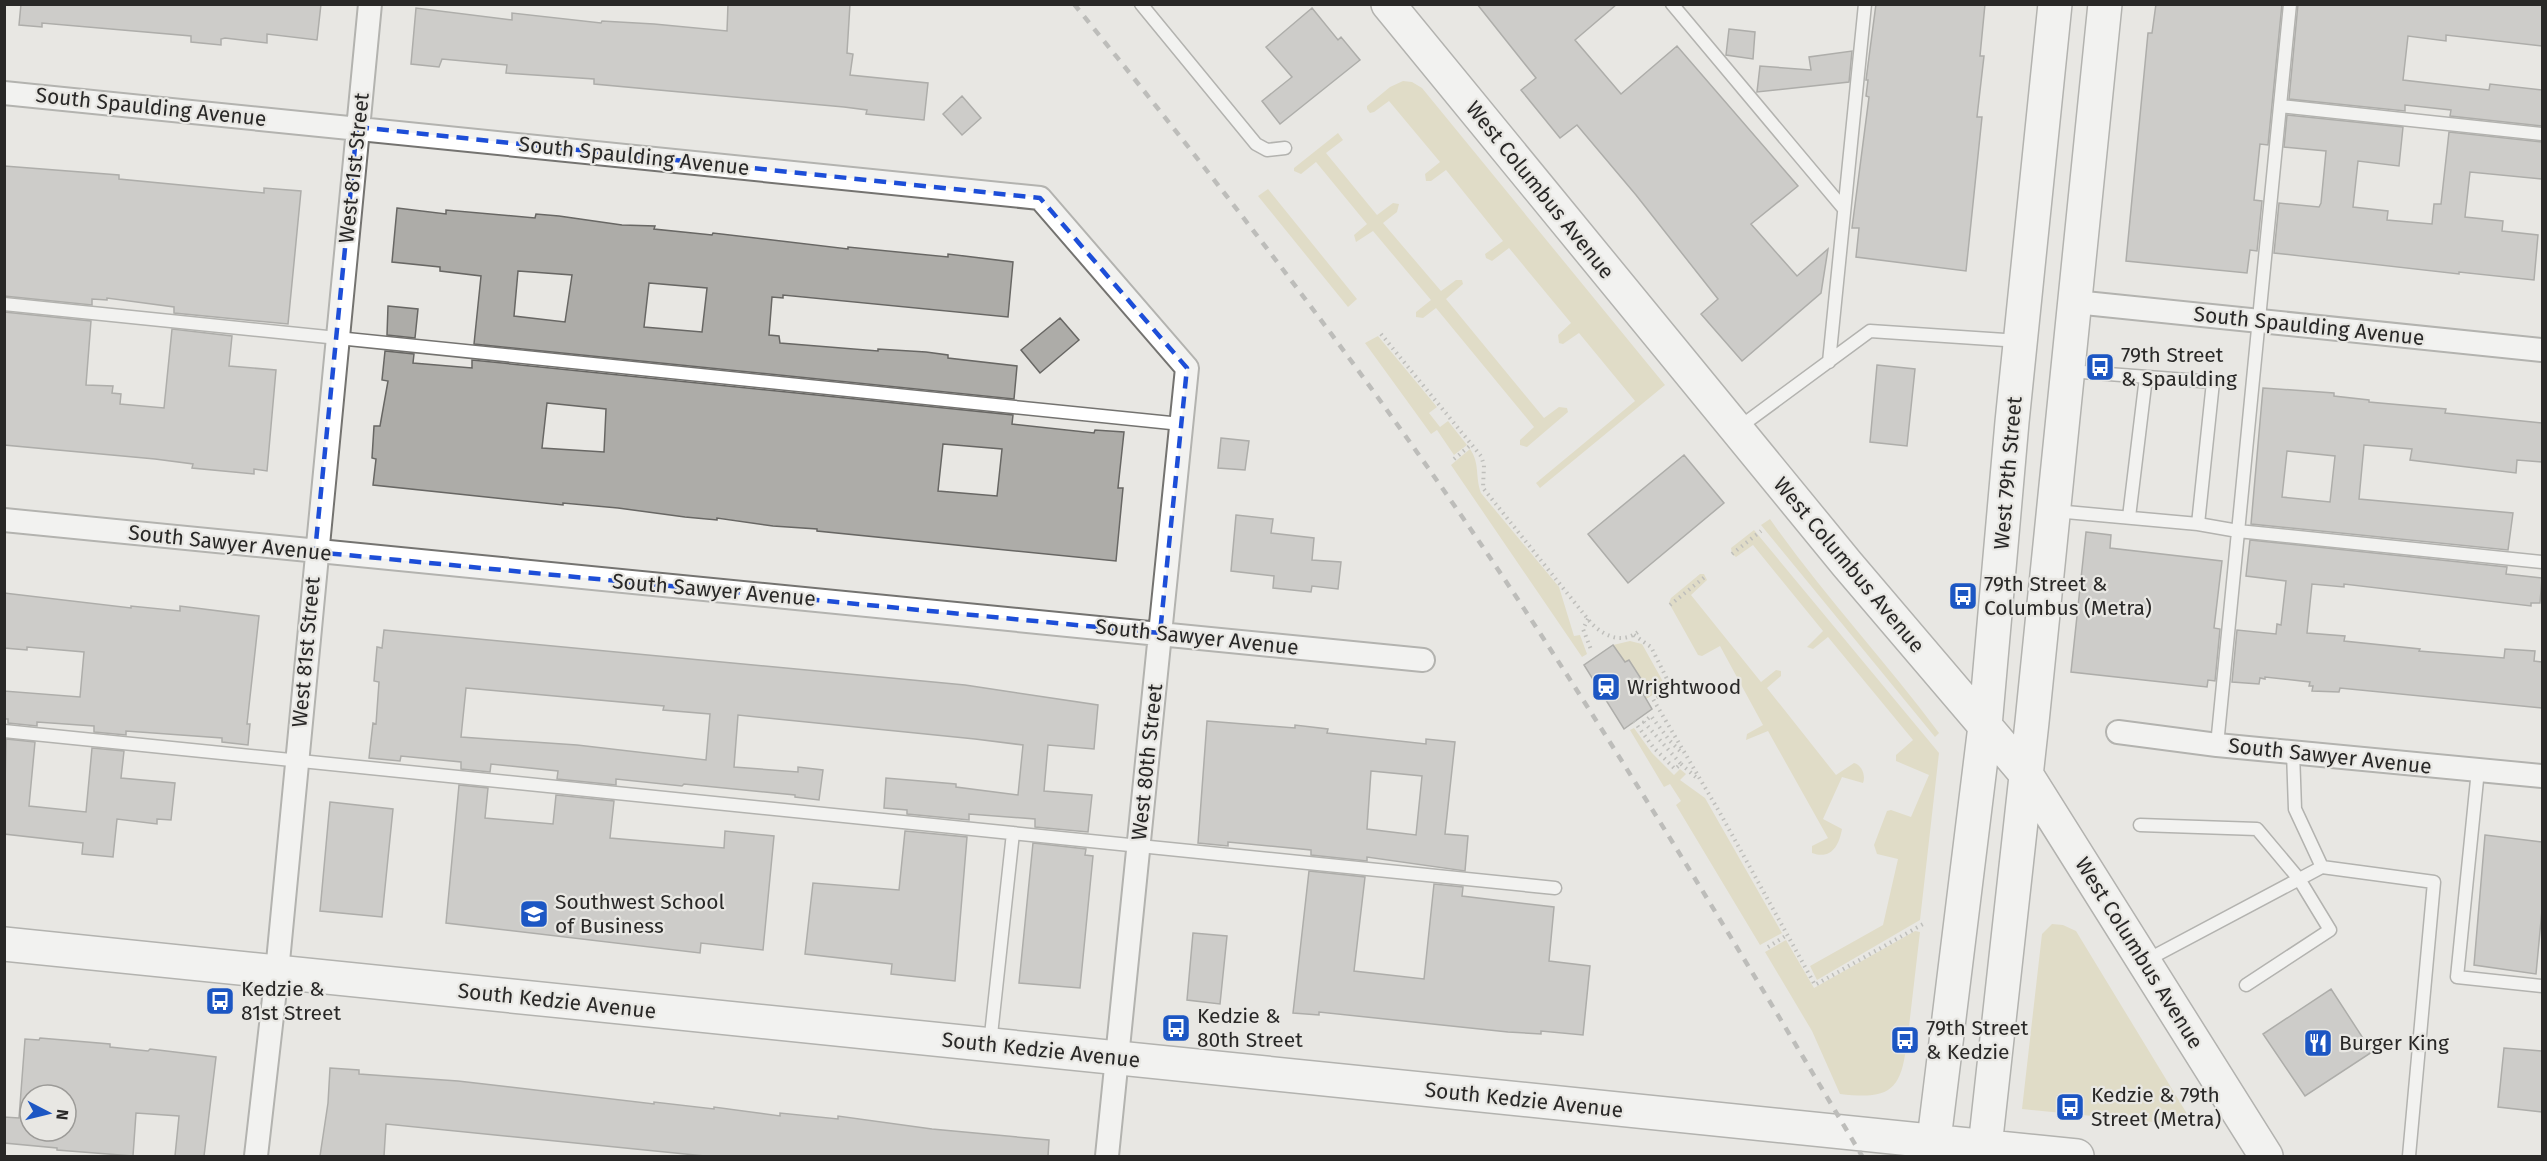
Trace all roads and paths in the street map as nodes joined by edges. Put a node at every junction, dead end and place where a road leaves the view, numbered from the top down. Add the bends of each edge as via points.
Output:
1 (370, 4) edge
2 (1141, 4) edge
3 (1388, 4) edge
4 (1672, 4) edge
5 (1865, 4) edge
6 (2055, 4) edge
7 (2105, 4) edge
8 (2290, 4) edge
9 (4, 93) edge
10 (2280, 106) junction
11 (357, 127) junction
12 (2542, 134) edge
13 (1286, 148) dead end
14 (1844, 209) junction
15 (2075, 302) junction
16 (4, 304) edge
17 (2259, 321) junction
18 (1381, 334) dead end
19 (337, 338) junction
20 (2020, 341) junction
21 (2542, 350) edge
22 (1829, 362) junction
23 (1187, 368) joint
24 (2068, 371) junction
25 (2146, 377) junction
26 (1181, 424) junction
27 (1736, 429) junction
28 (1472, 444) junction
29 (1454, 459) dead end
30 (2053, 511) junction
31 (2129, 517) junction
32 (4, 520) edge
33 (2198, 524) junction
34 (1761, 531) dead end
35 (2238, 531) junction
36 (315, 552) junction
37 (1732, 554) dead end
38 (2542, 562) edge
39 (1706, 576) dead end
40 (1670, 605) dead end
41 (1588, 619) junction
42 (1639, 631) dead end
43 (1160, 633) junction
44 (1634, 635) junction
45 (1592, 652) dead end
46 (1423, 660) dead end
47 (1634, 722) dead end
48 (1985, 726) junction
49 (4, 731) edge
50 (2118, 732) dead end
51 (2217, 745) junction
52 (2293, 752) junction
53 (1688, 759) junction
54 (296, 760) junction
55 (1681, 764) junction
56 (2478, 770) junction
57 (2026, 774) junction
58 (2542, 776) edge
59 (1702, 782) junction
60 (2140, 825) dead end
61 (1013, 833) junction
62 (1138, 846) junction
63 (2322, 867) junction
64 (2299, 879) junction
65 (1555, 888) dead end
66 (1925, 923) dead end
67 (1787, 935) junction
68 (4, 944) edge
69 (1768, 947) dead end
70 (2144, 962) junction
71 (277, 972) junction
72 (2246, 985) dead end
73 (2542, 986) edge
74 (990, 1045) junction
75 (1117, 1058) junction
76 (1933, 1149) edge
77 (1985, 1152) edge
78 (256, 1156) edge
79 (1107, 1156) edge
80 (2077, 1156) edge
81 (2266, 1156) edge
82 (2409, 1156) edge

1 - 11 street, West 81st Street
2 - 13 lane via 1256,144 1267,150
3 - 27 main road, West Columbus Avenue
4 - 14 lane
5 - 14 lane
6 - 20 main road, West 79th Street
7 - 15 main road
8 - 10 lane
9 - 11 street, South Spaulding Avenue
10 - 12 lane
10 - 17 lane
11 - 19 street, West 81st Street
11 - 23 street, South Spaulding Avenue via 1040,198
14 - 22 lane
15 - 17 street, South Spaulding Avenue
15 - 24 main road
16 - 19 lane
17 - 21 street, South Spaulding Avenue
17 - 35 lane
18 - 28 path
19 - 26 lane
19 - 36 street, West 81st Street
20 - 22 lane via 1870,331
20 - 48 main road, West 79th Street
22 - 27 lane
23 - 26 street, West 80th Street
24 - 25 lane
24 - 30 main road
25 - 31 lane
25 - 33 lane via 2213,382
26 - 43 street, West 80th Street
27 - 48 main road, West Columbus Avenue
28 - 29 path
28 - 41 path via 1484,465 1483,488
30 - 31 lane
30 - 57 main road
31 - 33 lane
32 - 36 street, South Sawyer Avenue
33 - 35 lane
34 - 37 path
35 - 38 lane
35 - 51 lane
36 - 43 street, South Sawyer Avenue
36 - 54 street, West 81st Street
39 - 40 path
41 - 44 path via 1613,639
41 - 45 path via 1583,629
42 - 44 path
43 - 46 street, South Sawyer Avenue
43 - 62 street, West 80th Street
44 - 53 path via 1651,647 1672,688 1653,699
47 - 55 path via 1675,769
48 - 57 main road, West Columbus Avenue
48 - 76 main road, West 79th Street
49 - 54 lane
50 - 51 street, South Sawyer Avenue
51 - 52 street, South Sawyer Avenue
52 - 56 street, South Sawyer Avenue
52 - 63 lane via 2295,808
53 - 55 path via 1651,716 1644,722
53 - 59 path
54 - 61 lane
54 - 71 street, West 81st Street
55 - 59 path
56 - 58 street, South Sawyer Avenue
56 - 73 lane via 2457,977
57 - 70 main road, West Columbus Avenue
57 - 77 main road
59 - 67 path
60 - 64 lane via 2257,829
61 - 62 lane
61 - 74 lane
62 - 65 lane
62 - 75 street, West 80th Street
63 - 64 lane
63 - 82 lane via 2434,882
64 - 70 lane
64 - 72 lane via 2330,930
66 - 67 path via 1815,986
67 - 69 path
68 - 71 main road, South Kedzie Avenue
70 - 81 main road, West Columbus Avenue
71 - 74 main road, South Kedzie Avenue
71 - 78 street, West 81st Street
74 - 75 main road, South Kedzie Avenue
75 - 76 main road, South Kedzie Avenue
75 - 79 street, West 80th Street
76 - 77 main road, South Kedzie Avenue
77 - 80 main road, South Kedzie Avenue

